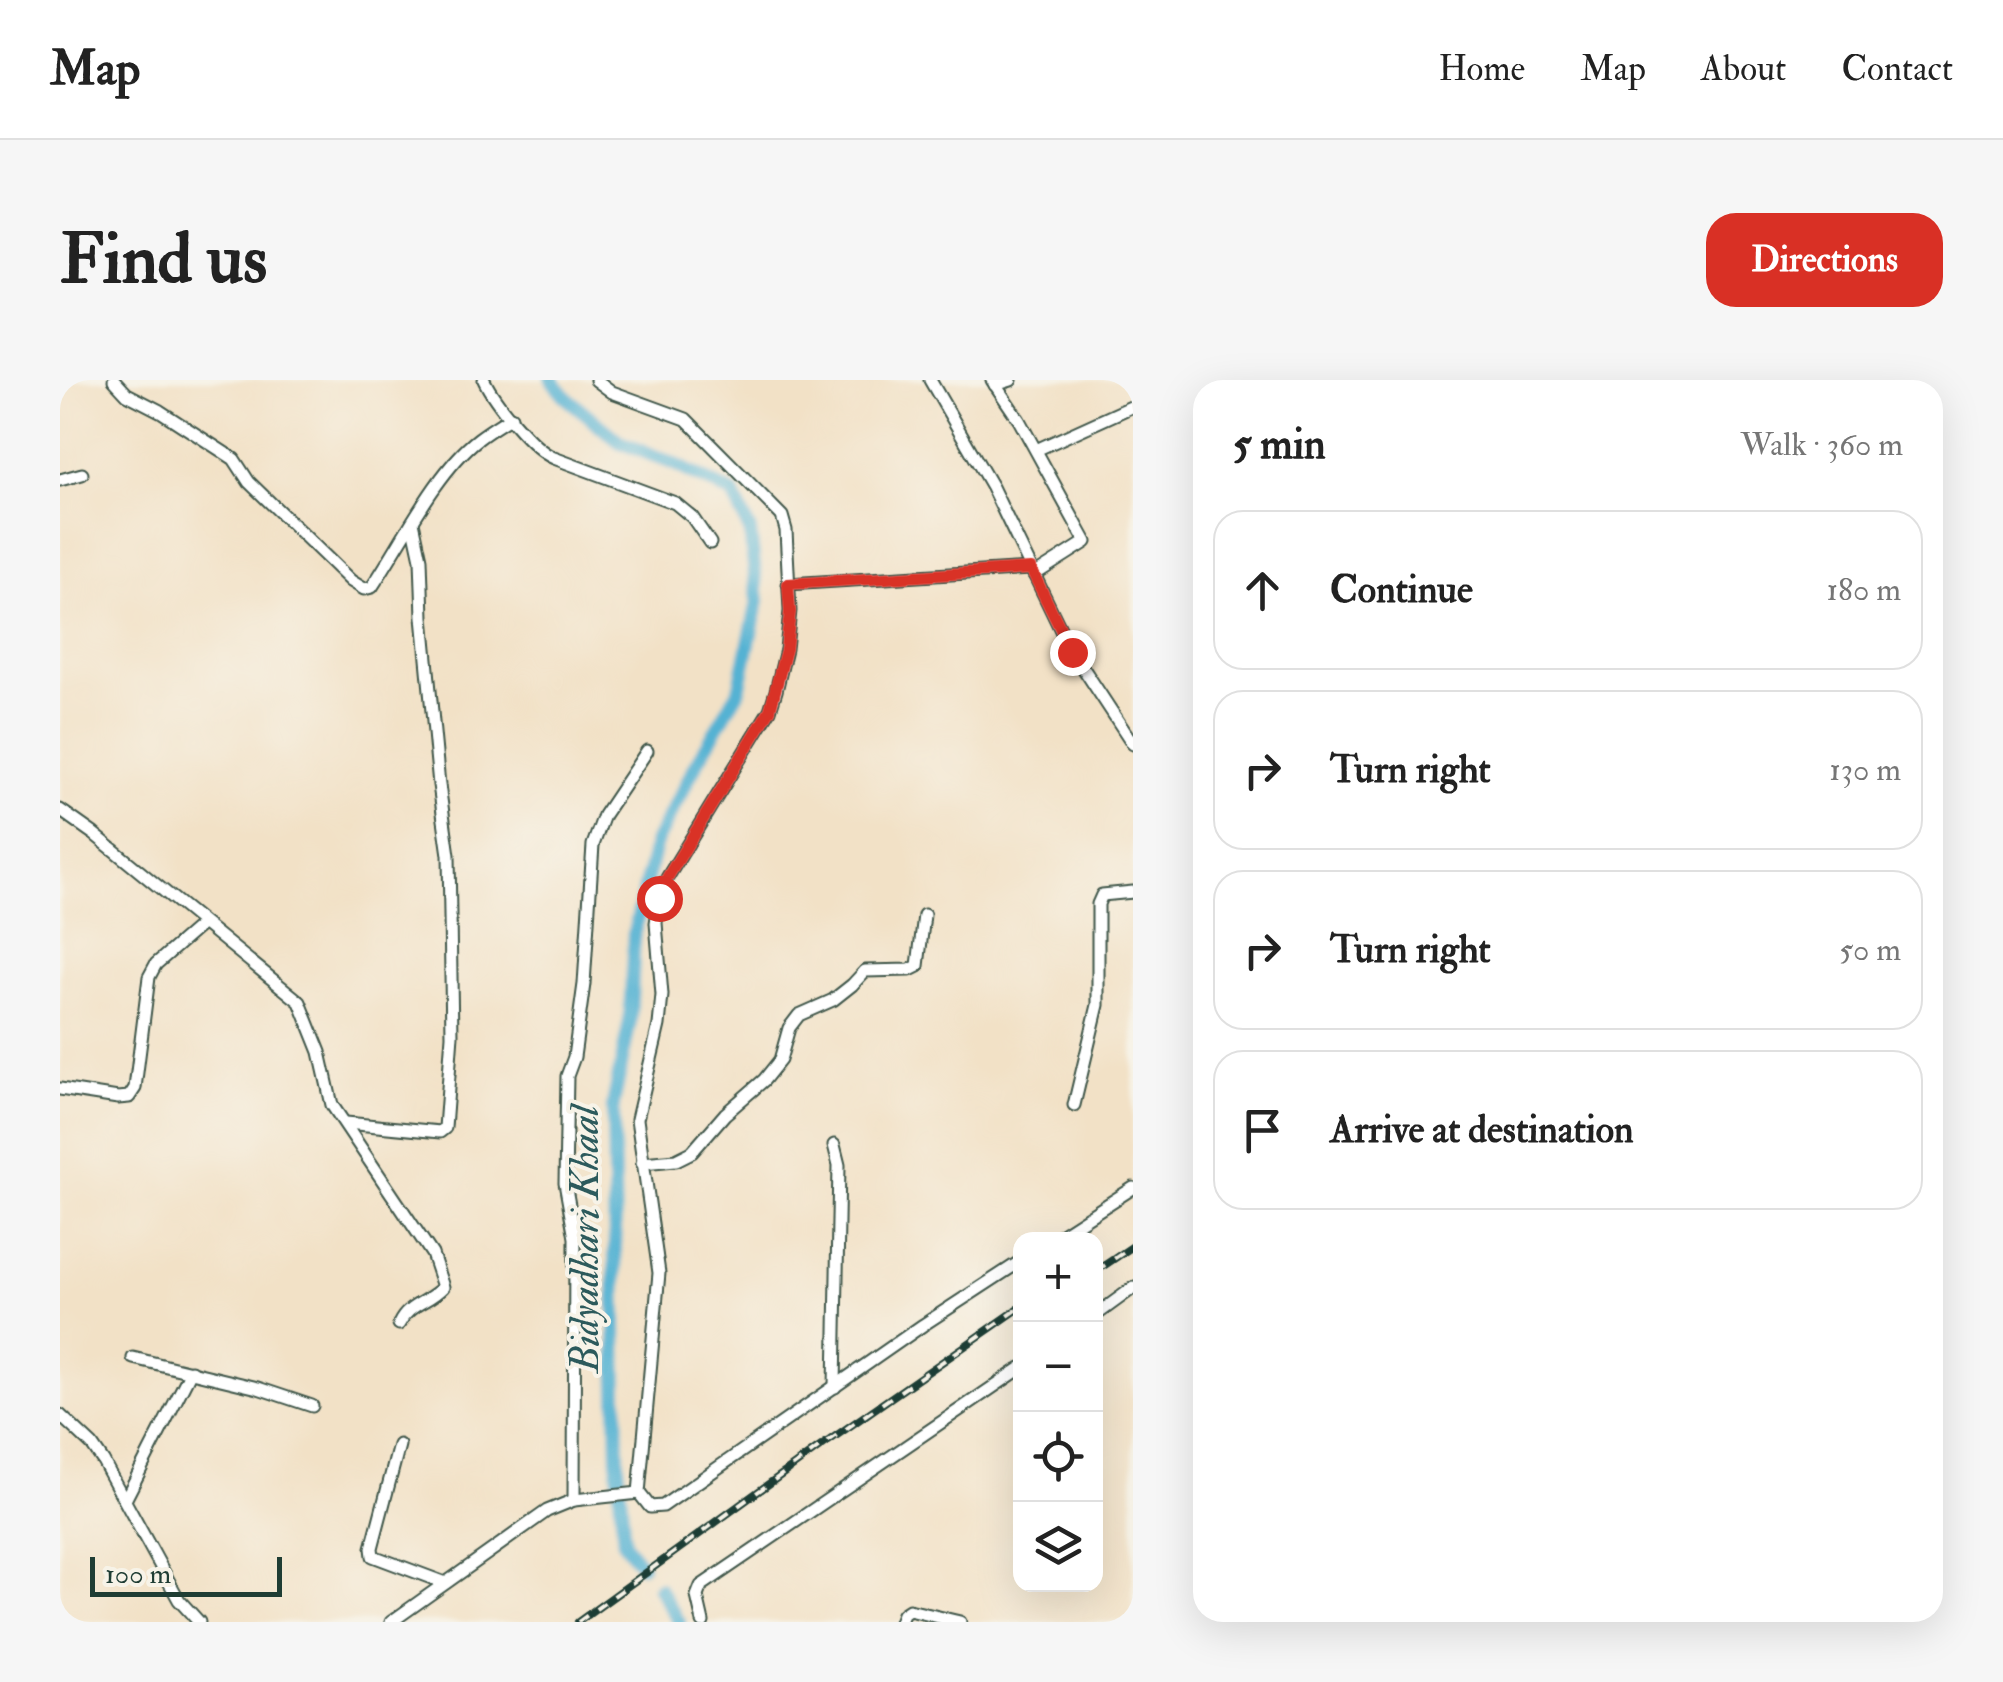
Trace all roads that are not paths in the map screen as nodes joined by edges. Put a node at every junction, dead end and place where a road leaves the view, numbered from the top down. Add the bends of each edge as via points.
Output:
1 (114, 380) edge
2 (484, 380) edge
3 (596, 380) edge
4 (930, 380) edge
5 (1011, 380) edge
6 (993, 382) edge
7 (1133, 406) edge
8 (511, 417) junction
9 (1036, 450) junction
10 (82, 474) dead end
11 (60, 480) edge
12 (413, 522) junction
13 (710, 543) dead end
14 (1033, 572) junction
15 (788, 584) junction
16 (1133, 744) edge
17 (647, 751) dead end
18 (60, 810) edge
19 (1133, 892) edge
20 (924, 916) dead end
21 (202, 924) junction
22 (60, 1089) edge
23 (1074, 1105) dead end
24 (346, 1124) junction
25 (834, 1145) dead end
26 (642, 1163) junction
27 (1133, 1188) edge
28 (1066, 1232) edge
29 (1013, 1267) edge
30 (1133, 1288) edge
31 (1103, 1310) edge
32 (399, 1324) dead end
33 (134, 1358) dead end
34 (191, 1372) junction
35 (1013, 1373) edge
36 (835, 1386) junction
37 (312, 1406) dead end
38 (60, 1416) edge
39 (399, 1445) dead end
40 (639, 1493) junction
41 (125, 1500) junction
42 (574, 1500) junction
43 (445, 1583) junction
44 (199, 1622) edge
45 (390, 1622) edge
46 (703, 1622) edge
47 (900, 1622) edge
48 (960, 1622) edge

1 - 12 street via 234,459 249,482 360,588 372,587
2 - 8 street
3 - 15 street via 686,419 782,516
4 - 14 street
5 - 6 street
6 - 9 street
7 - 9 street
8 - 12 street via 461,456
8 - 13 street via 544,454 675,503
9 - 14 street via 1086,542
10 - 11 street
12 - 24 street via 449,855 452,1035 445,1128
14 - 15 street
14 - 16 street via 1068,645
15 - 26 street via 786,649 770,710 661,890 656,923 662,996 637,1119
17 - 42 street via 592,845 584,984 568,1076 564,1183 575,1238
18 - 21 street
19 - 23 street via 1102,895 1098,904 1098,1005
20 - 26 street via 918,966 866,971 833,1000 799,1015 780,1060 692,1152
21 - 22 street via 149,977 136,1088 118,1098
21 - 24 street via 300,1002 332,1105
24 - 32 street via 432,1254 442,1287 410,1307
25 - 36 street
26 - 40 street via 659,1273
27 - 28 street
29 - 36 street
30 - 31 street
33 - 34 street
34 - 37 street
34 - 41 street
35 - 46 street via 701,1586
36 - 40 street via 662,1506 650,1507
38 - 41 street via 92,1445
39 - 43 street via 373,1556
40 - 42 street
41 - 44 street
42 - 43 street via 547,1511
43 - 45 street
47 - 48 street via 911,1610

